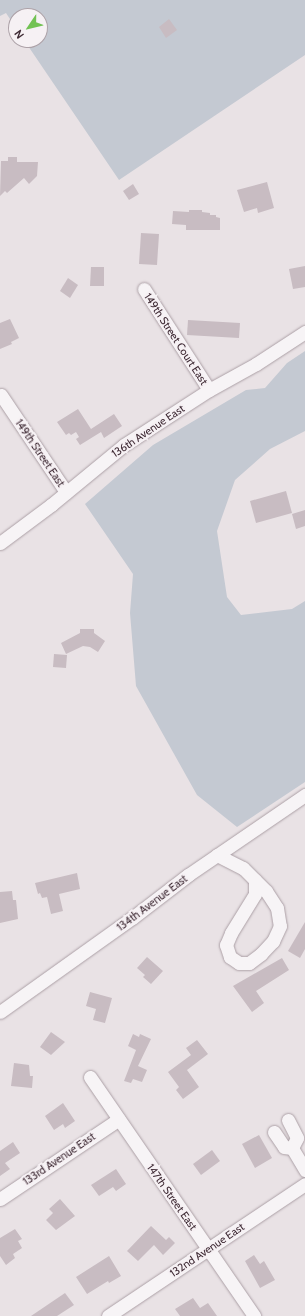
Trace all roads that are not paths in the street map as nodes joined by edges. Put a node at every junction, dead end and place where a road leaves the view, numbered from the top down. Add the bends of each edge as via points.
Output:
1 (144, 289) dead end
2 (305, 332) edge
3 (208, 390) junction
4 (1, 395) edge
5 (66, 492) junction
6 (0, 542) edge
7 (305, 795) edge
8 (218, 855) junction
9 (255, 880) junction
10 (0, 1012) edge
11 (90, 1077) dead end
12 (119, 1119) junction
13 (288, 1120) dead end
14 (274, 1132) dead end
15 (292, 1148) junction
16 (305, 1170) edge
17 (305, 1184) edge
18 (0, 1199) edge
19 (208, 1249) junction
20 (108, 1316) edge
21 (254, 1316) edge

1 - 3 street, 149th Street Court East
2 - 3 street, 136th Avenue East via 256,364
3 - 5 street, 136th Avenue East via 124,445
4 - 5 street, 149th Street East
5 - 6 street, 136th Avenue East
7 - 8 street, 134th Avenue East
8 - 9 street via 243,868
8 - 10 street, 134th Avenue East
9 - 9 street via 277,908 280,926 261,954 249,962 239,963 230,957 226,945 255,894
11 - 12 street, 147th Street East
12 - 18 street, 133rd Avenue East
12 - 19 street, 147th Street East
13 - 15 street via 297,1138
14 - 15 street via 284,1147
15 - 16 street
17 - 19 street, 132nd Avenue East
19 - 20 street, 132nd Avenue East
19 - 21 street, 147th Street East

